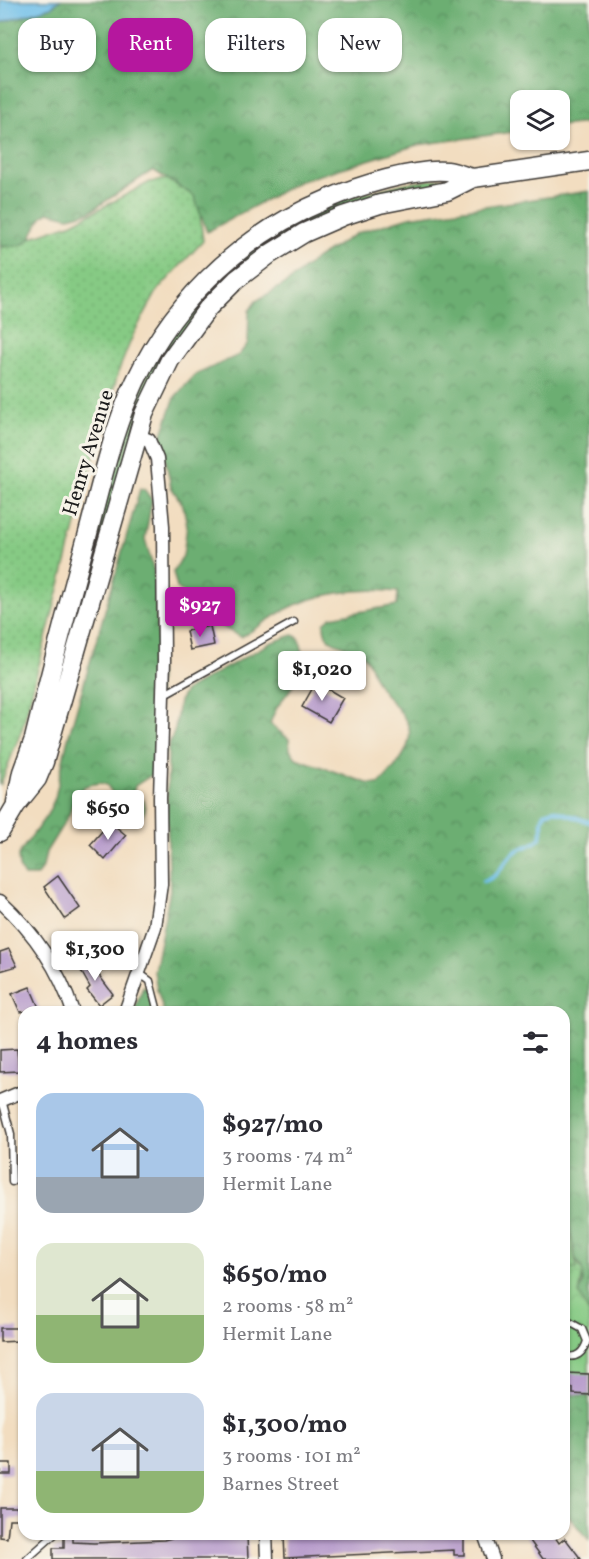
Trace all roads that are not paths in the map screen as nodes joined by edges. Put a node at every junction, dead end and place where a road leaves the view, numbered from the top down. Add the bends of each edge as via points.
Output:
1 (589, 161) edge
2 (473, 178) junction
3 (137, 435) junction
4 (294, 622) dead end
5 (163, 695) junction
6 (16, 805) junction
7 (0, 832) edge
8 (0, 901) edge
9 (139, 973) junction
10 (71, 1006) edge
11 (127, 1006) edge
12 (156, 1006) edge
13 (18, 1094) edge
14 (1, 1101) edge
15 (12, 1182) dead end
16 (570, 1322) edge
17 (570, 1357) edge
18 (48, 1540) edge
19 (266, 1540) edge
20 (486, 1540) edge
21 (27, 1559) edge
22 (267, 1559) edge
23 (493, 1559) edge

1 - 2 main road, Henry Avenue
2 - 3 main road, Henry Avenue via 447,191 380,204 343,216 304,233 253,266 215,301 182,343 152,396
2 - 6 main road, Henry Avenue via 446,171 407,176 352,190 312,206 232,256 173,318 135,382 117,428 34,739 22,771
3 - 5 street via 153,446 160,487
3 - 6 main road, Henry Avenue via 44,762 37,780
4 - 5 lane
5 - 9 street via 160,900
6 - 7 main road, Henry Avenue
8 - 10 street via 47,954
9 - 11 street
9 - 12 lane via 150,981
13 - 14 street
14 - 15 lane via 11,1134
16 - 17 lane via 582,1329 586,1341 578,1355
18 - 21 lane
19 - 22 street
20 - 23 street

